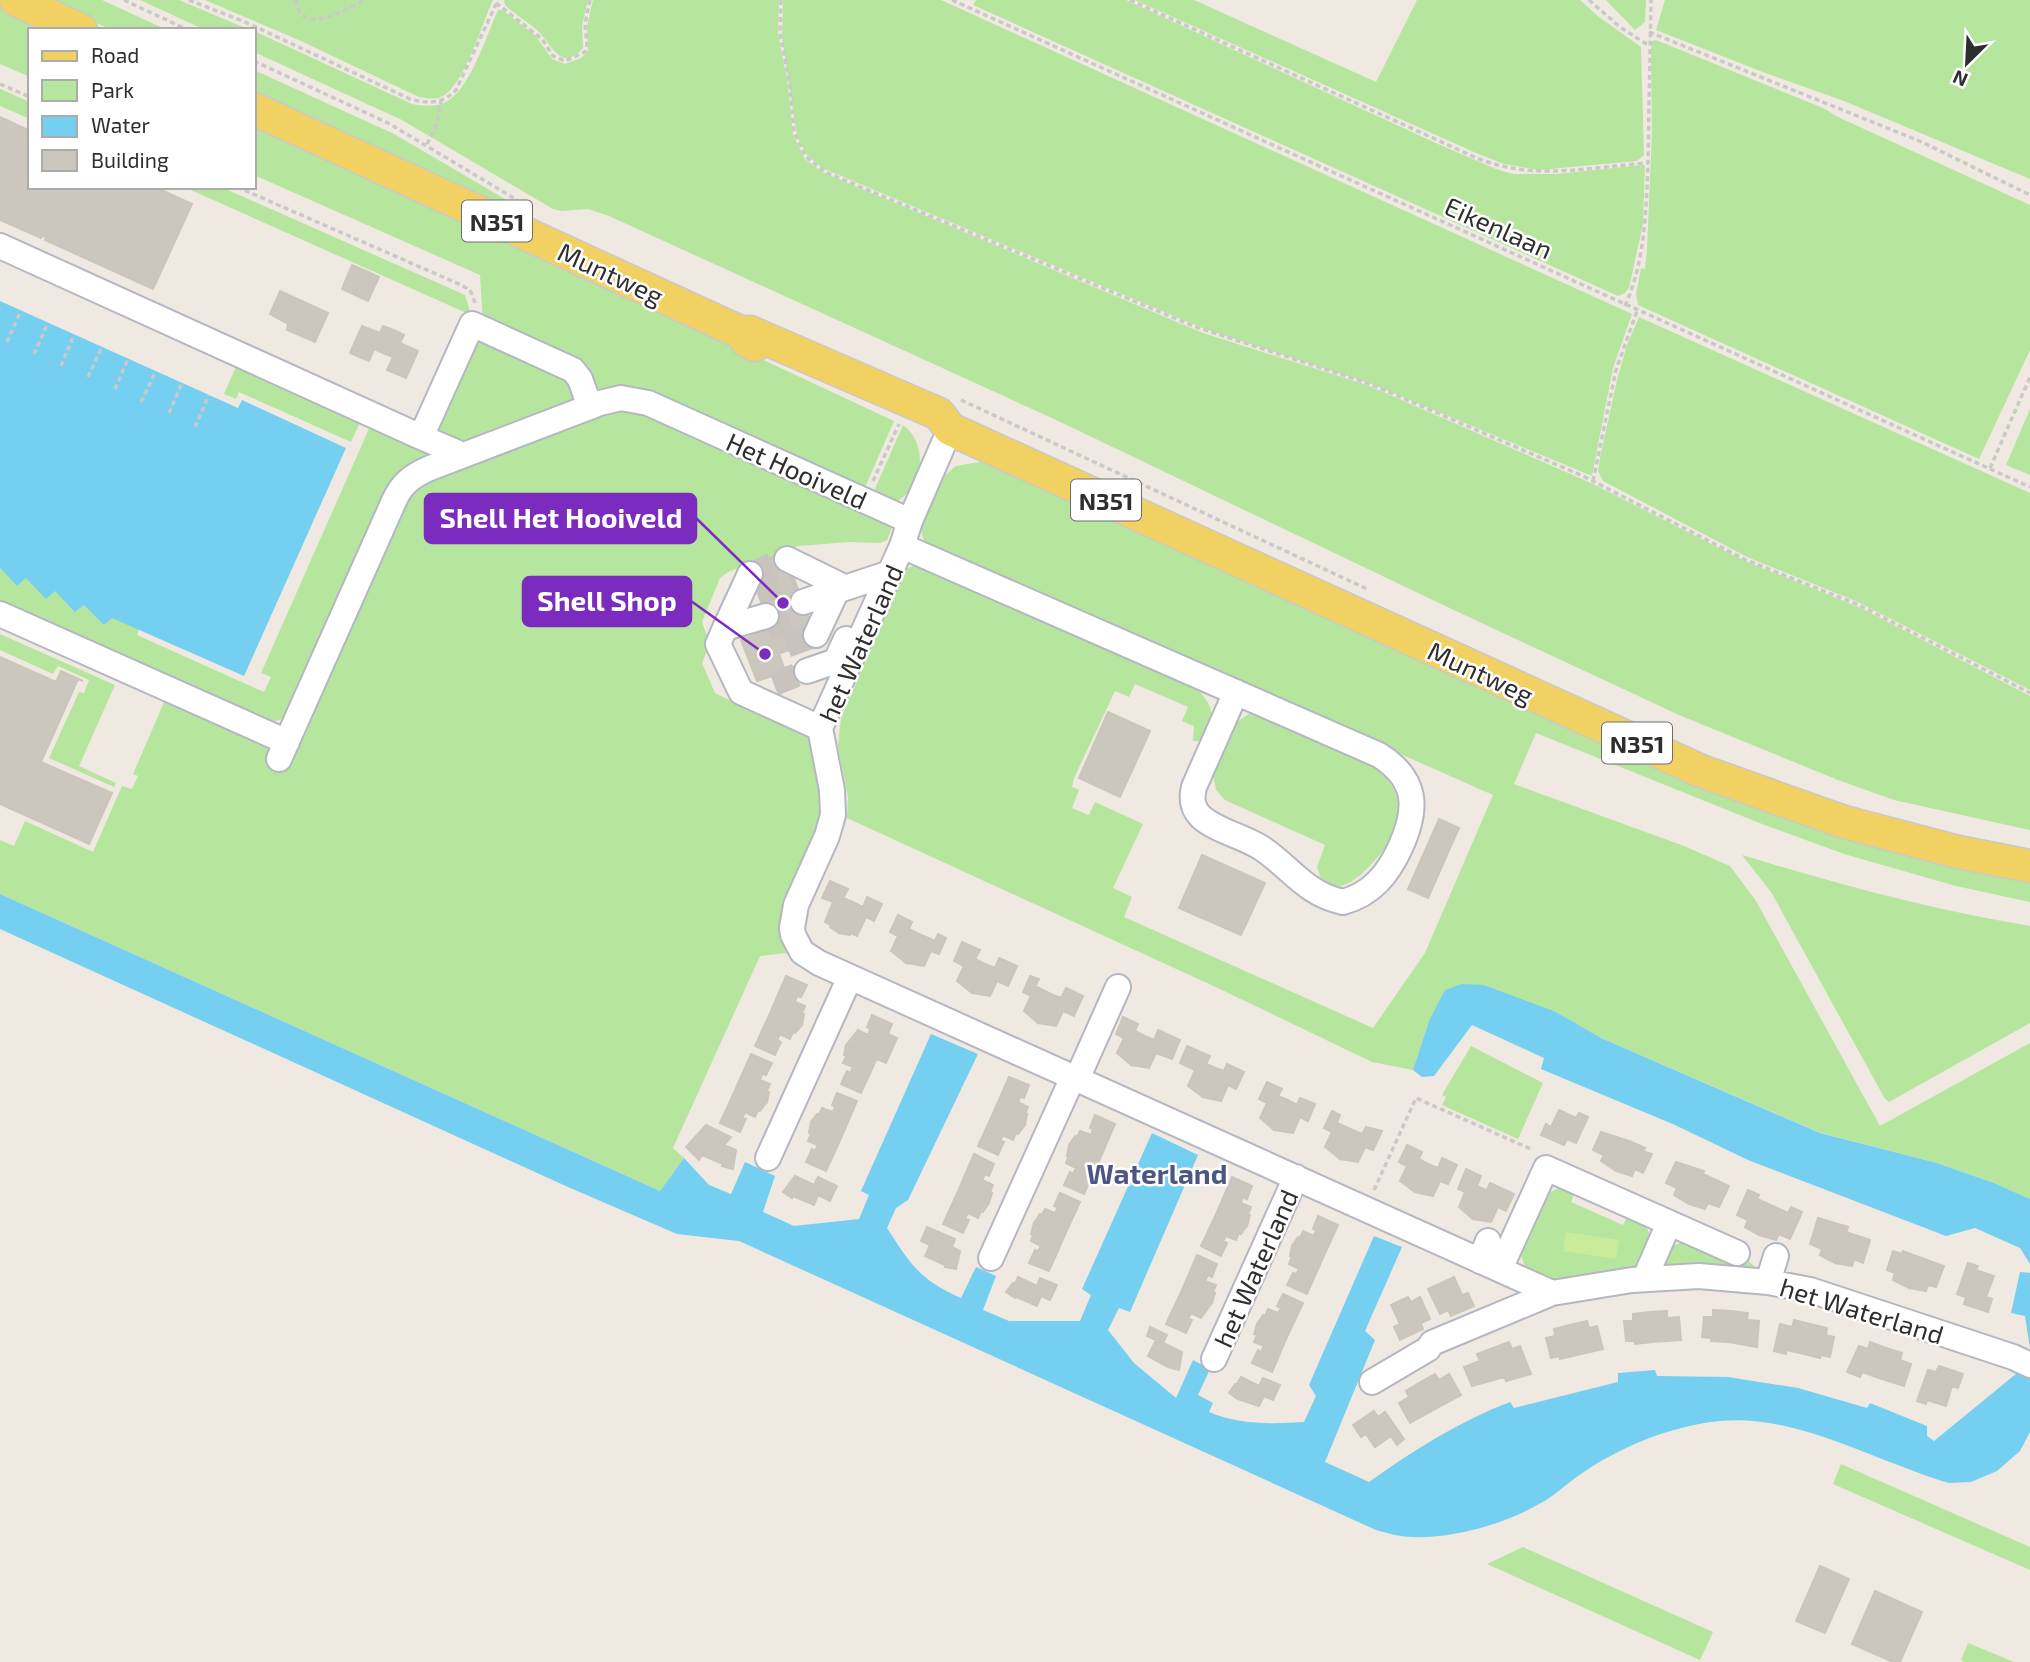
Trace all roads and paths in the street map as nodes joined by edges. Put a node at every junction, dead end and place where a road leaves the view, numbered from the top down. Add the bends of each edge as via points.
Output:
1 (16, 0) edge
2 (124, 0) edge
3 (189, 0) edge
4 (296, 0) edge
5 (365, 0) edge
6 (590, 0) edge
7 (781, 0) edge
8 (952, 0) edge
9 (1130, 0) edge
10 (1589, 0) edge
11 (1651, 0) edge
12 (497, 2) edge
13 (77, 28) edge
14 (184, 28) edge
15 (1649, 32) junction
16 (1648, 46) junction
17 (256, 62) edge
18 (0, 84) edge
19 (28, 96) edge
20 (441, 101) junction
21 (256, 110) edge
22 (427, 144) junction
23 (1648, 163) junction
24 (242, 189) edge
25 (2030, 195) edge
26 (522, 203) dead end
27 (0, 246) edge
28 (1625, 306) junction
29 (21, 310) dead end
30 (476, 310) dead end
31 (1637, 311) junction
32 (48, 323) dead end
33 (74, 335) dead end
34 (7, 342) dead end
35 (102, 347) dead end
36 (34, 354) dead end
37 (128, 359) dead end
38 (61, 366) dead end
39 (156, 371) dead end
40 (88, 377) dead end
41 (2030, 377) edge
42 (182, 383) dead end
43 (115, 389) dead end
44 (209, 396) dead end
45 (955, 397) dead end
46 (141, 402) dead end
47 (590, 407) junction
48 (169, 414) dead end
49 (899, 423) dead end
50 (195, 427) dead end
51 (950, 429) junction
52 (421, 437) junction
53 (463, 456) junction
54 (1989, 469) junction
55 (873, 481) dead end
56 (1593, 481) junction
57 (2030, 487) edge
58 (910, 521) junction
59 (902, 546) junction
60 (890, 573) junction
61 (841, 588) junction
62 (1377, 594) dead end
63 (753, 596) tunnel mouth
64 (0, 614) edge
65 (869, 618) junction
66 (807, 671) tunnel mouth
67 (1236, 692) junction
68 (2030, 693) edge
69 (820, 728) junction
70 (2030, 866) edge
71 (850, 977) junction
72 (1118, 987) dead end
73 (1075, 1078) junction
74 (769, 1155) dead end
75 (1554, 1163) junction
76 (1296, 1177) junction
77 (1374, 1190) dead end
78 (1669, 1223) junction
79 (1737, 1253) dead end
80 (992, 1256) dead end
81 (1776, 1256) dead end
82 (1489, 1257) junction
83 (1648, 1278) junction
84 (1759, 1287) junction
85 (1552, 1293) junction
86 (1215, 1357) dead end
87 (2027, 1363) edge
88 (1372, 1382) dead end

1 - 13 main road
2 - 14 path
3 - 20 path via 410,99
4 - 5 path via 303,17 316,19
6 - 12 path via 585,52 565,61
7 - 56 path via 780,34 794,132 806,156 825,172 1196,327 1370,384
8 - 28 path, Eikenlaan
9 - 23 path via 1502,167 1541,172
10 - 16 path
11 - 15 path
12 - 20 path via 460,85
15 - 16 path
15 - 25 path via 1898,132
16 - 23 path
17 - 22 path
18 - 19 path
20 - 22 path
21 - 51 main road, Muntweg / N351 via 740,332 750,332 939,414
22 - 26 path
23 - 28 path via 1642,242
24 - 30 path via 465,287 473,294
27 - 52 street
28 - 31 path, Eikenlaan
29 - 34 path
31 - 54 path, Eikenlaan
31 - 56 path via 1613,382
32 - 36 path
33 - 38 path
35 - 40 path
37 - 43 path
39 - 46 path
41 - 54 path
42 - 48 path
44 - 50 path
45 - 62 path
47 - 52 street via 573,370 472,324
47 - 53 street, Het Hooiveld
47 - 58 street, Het Hooiveld via 621,398 648,403
49 - 55 path
51 - 58 street
51 - 70 main road, Muntweg / N351 via 1701,771 1869,829
52 - 53 street
53 - 64 street, Het Hooiveld via 415,475 398,492 283,751
54 - 57 path, Eikenlaan
56 - 68 path via 1746,560 1859,604
58 - 59 street, het Waterland
59 - 60 street, het Waterland
59 - 67 street
60 - 61 street
60 - 65 street, het Waterland
61 - 61 street via 807,598
63 - 69 street via 725,628 718,644 741,692 765,691
65 - 66 street via 854,620 835,662
65 - 69 street, het Waterland
67 - 67 street via 1194,787 1195,809 1211,824 1263,849 1320,894 1343,902 1367,891 1388,872 1412,818 1412,800 1402,773 1379,755
69 - 71 street, het Waterland via 833,796 832,819 793,912 793,935 807,956
71 - 73 street, het Waterland
71 - 74 street
72 - 73 street
73 - 76 street, het Waterland
73 - 80 street
75 - 77 path via 1416,1098
75 - 78 street
75 - 82 street via 1546,1168
76 - 82 street, het Waterland
76 - 86 street, het Waterland
78 - 79 street
78 - 83 street
81 - 84 street
82 - 85 street, het Waterland
83 - 84 street, het Waterland via 1676,1286 1724,1277
83 - 85 street, het Waterland
84 - 87 street, het Waterland via 1839,1298
85 - 88 street, het Waterland via 1432,1343

